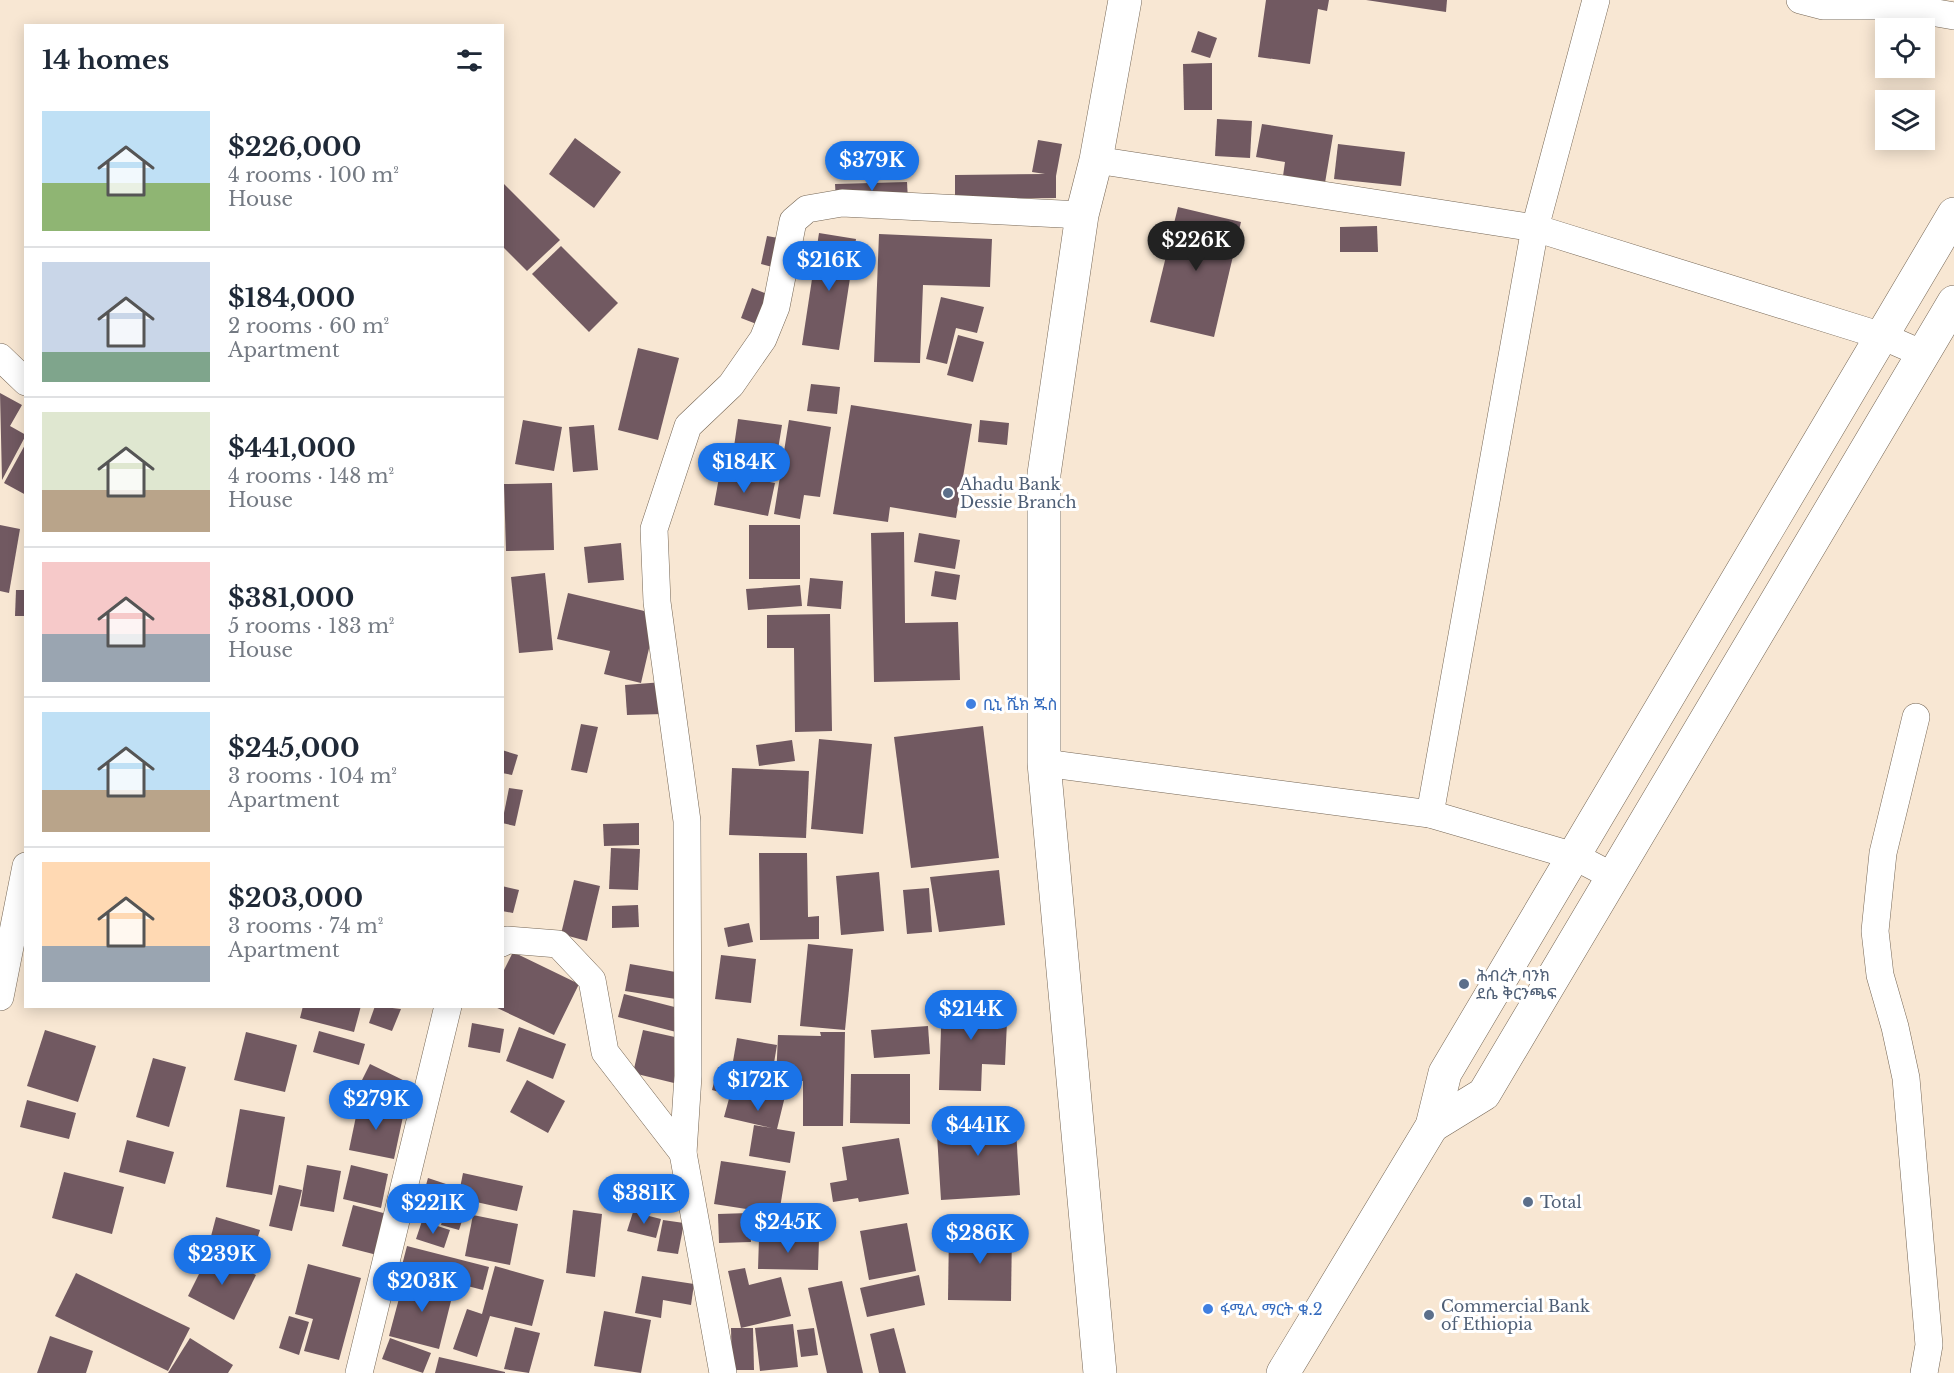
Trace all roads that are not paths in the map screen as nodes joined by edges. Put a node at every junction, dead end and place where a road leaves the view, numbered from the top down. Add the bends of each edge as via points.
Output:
1 (1125, 0) edge
2 (1596, 0) edge
3 (1800, 0) edge
4 (1954, 16) edge
5 (1096, 160) junction
6 (1954, 214) edge
7 (1082, 215) junction
8 (1535, 228) junction
9 (1954, 302) edge
10 (1882, 336) junction
11 (1923, 354) junction
12 (0, 357) edge
13 (24, 380) edge
14 (1916, 717) dead end
15 (1044, 763) junction
16 (1430, 814) junction
17 (1574, 856) junction
18 (24, 876) edge
19 (1614, 878) junction
20 (504, 942) edge
21 (1508, 967) junction
22 (1547, 991) junction
23 (0, 997) edge
24 (448, 1008) edge
25 (1432, 1126) junction
26 (683, 1152) junction
27 (359, 1373) edge
28 (723, 1373) edge
29 (1100, 1373) edge
30 (1283, 1373) edge
31 (1924, 1373) edge

1 - 5 main road
2 - 8 street
3 - 4 street via 1823,6 1896,6
5 - 7 main road
5 - 8 street
6 - 10 main road
7 - 15 main road via 1044,474
7 - 26 street via 842,203 807,209 793,221 776,307 763,339 731,385 688,426 654,530 657,602 687,821 688,1076
8 - 10 street
8 - 16 street
9 - 11 main road
10 - 11 street
10 - 17 main road
11 - 19 main road
12 - 13 street
14 - 31 street via 1883,854 1875,931 1880,975 1906,1078 1929,1346
15 - 16 street
15 - 29 main road
16 - 17 street
17 - 19 street
17 - 21 main road
18 - 23 street
19 - 22 main road
20 - 26 street via 558,944 592,980 604,1052
21 - 22 main road
21 - 25 main road via 1445,1073
22 - 25 main road via 1484,1094
24 - 27 street
25 - 30 main road
26 - 28 street

